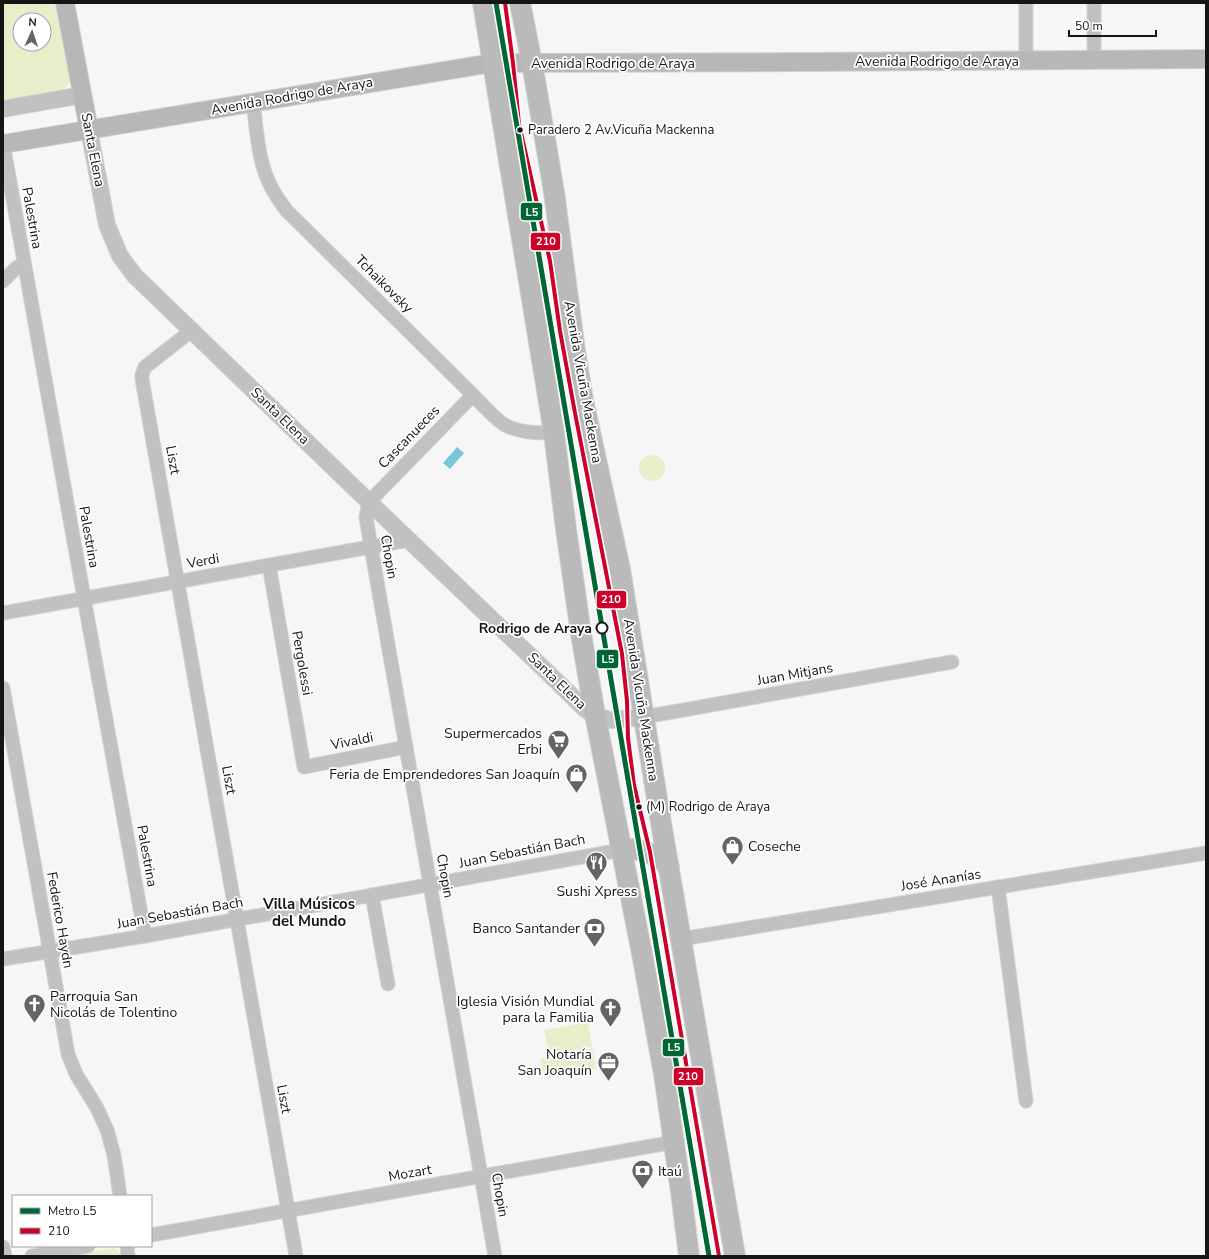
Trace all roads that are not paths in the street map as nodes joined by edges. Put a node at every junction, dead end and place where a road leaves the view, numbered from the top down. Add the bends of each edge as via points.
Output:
1 (65, 3) edge
2 (483, 3) edge
3 (520, 3) edge
4 (1026, 3) edge
5 (1094, 3) edge
6 (1206, 59) edge
7 (1026, 60) junction
8 (1094, 60) junction
9 (492, 63) junction
10 (532, 63) junction
11 (82, 95) junction
12 (253, 102) junction
13 (3, 109) edge
14 (89, 130) junction
15 (3, 144) edge
16 (24, 263) junction
17 (3, 281) edge
18 (191, 330) junction
19 (473, 395) junction
20 (554, 433) junction
21 (369, 502) junction
22 (409, 540) junction
23 (371, 547) junction
24 (269, 565) junction
25 (178, 582) junction
26 (84, 598) junction
27 (3, 613) edge
28 (952, 662) dead end
29 (3, 688) edge
30 (595, 716) junction
31 (644, 717) junction
32 (406, 747) junction
33 (304, 767) joint
34 (621, 850) junction
35 (1206, 853) edge
36 (668, 867) junction
37 (430, 885) junction
38 (998, 887) junction
39 (372, 895) junction
40 (237, 919) junction
41 (145, 936) junction
42 (681, 939) junction
43 (49, 951) junction
44 (3, 959) edge
45 (388, 984) dead end
46 (1026, 1101) dead end
47 (674, 1142) junction
48 (481, 1176) junction
49 (120, 1195) edge
50 (288, 1211) junction
51 (152, 1235) edge
52 (3, 1247) edge
53 (82, 1247) edge
54 (4, 1256) edge
55 (32, 1256) edge
56 (296, 1256) edge
57 (495, 1256) edge
58 (689, 1256) edge
59 (735, 1256) edge

1 - 11 main road, Santa Elena
2 - 9 main road
3 - 10 main road, Avenida Vicuña Mackenna
4 - 7 street
5 - 8 street
6 - 8 main road, Avenida Rodrigo de Araya
7 - 8 main road, Avenida Rodrigo de Araya
7 - 10 main road, Avenida Rodrigo de Araya
9 - 10 main road, Avenida Rodrigo de Araya
9 - 12 main road, Avenida Rodrigo de Araya
9 - 20 main road
10 - 31 main road, Avenida Vicuña Mackenna via 582,393 620,569
11 - 13 street
11 - 14 main road, Santa Elena
12 - 14 main road, Avenida Rodrigo de Araya
12 - 19 street, Tchaikovsky via 264,171 273,192 286,210
14 - 15 main road, Avenida Rodrigo de Araya
14 - 18 street, Santa Elena via 108,225 118,250 135,276
15 - 16 street, Palestrina
16 - 17 street
16 - 26 street, Palestrina
18 - 21 street, Santa Elena
18 - 25 street, Liszt via 149,364 142,375
19 - 20 street, Tchaikovsky via 504,425 529,432
19 - 21 street, Cascanueces
20 - 30 main road via 574,590
21 - 22 street, Santa Elena
21 - 23 street, Chopin via 366,517
22 - 23 street, Verdi
22 - 30 street, Santa Elena
23 - 24 street, Verdi
23 - 32 street, Chopin
24 - 25 street, Verdi
24 - 33 street, Pergolessi
25 - 26 street, Verdi
25 - 40 street, Liszt
26 - 27 street, Verdi
26 - 41 street, Palestrina
28 - 31 street, Juan Mitjans
29 - 43 street, Federico Haydn
30 - 31 street, Santa Elena via 611,720
30 - 34 main road
31 - 36 main road, Avenida Vicuña Mackenna
32 - 33 street, Vivaldi
32 - 37 street, Chopin
34 - 36 main road via 650,852
34 - 37 street, Juan Sebastián Bach
34 - 47 main road
35 - 38 street, José Ananías
36 - 42 main road, Avenida Vicuña Mackenna
37 - 39 street, Juan Sebastián Bach
37 - 48 street, Chopin
38 - 42 street, José Ananías
38 - 46 street
39 - 40 street, Juan Sebastián Bach
39 - 45 street
40 - 41 street, Juan Sebastián Bach
40 - 50 street, Liszt
41 - 43 street, Juan Sebastián Bach
42 - 59 main road, Avenida Vicuña Mackenna
43 - 44 street, Juan Sebastián Bach
43 - 49 street, Federico Haydn via 68,1054 76,1074 107,1130 114,1155
47 - 48 street, Mozart
47 - 58 main road
48 - 50 street, Mozart
48 - 57 street, Chopin
50 - 51 street, Mozart
50 - 56 street, Liszt
52 - 54 street
53 - 55 street

